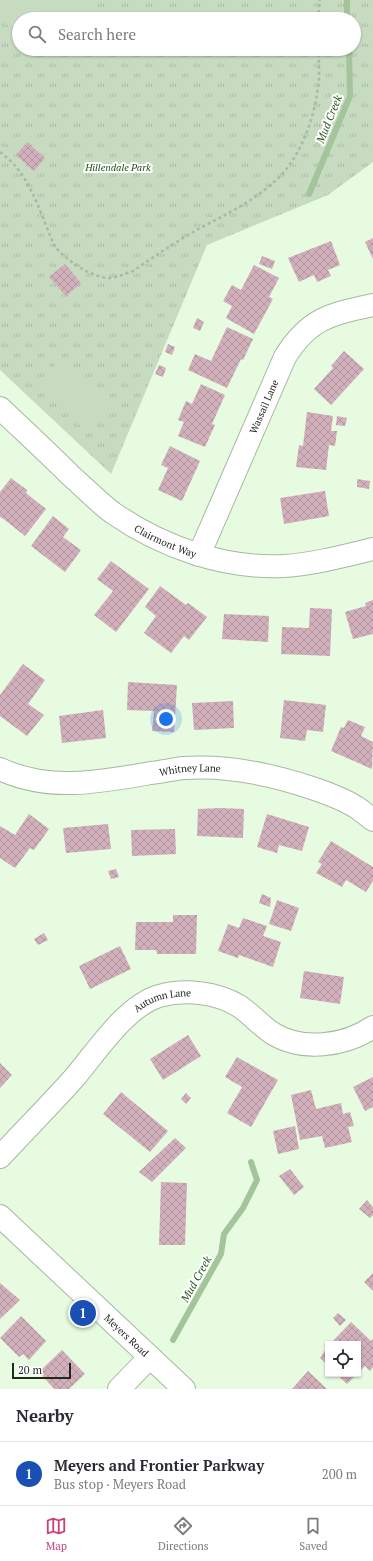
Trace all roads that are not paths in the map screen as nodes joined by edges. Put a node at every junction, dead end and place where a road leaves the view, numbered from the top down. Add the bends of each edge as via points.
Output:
1 (373, 305) edge
2 (0, 408) edge
3 (373, 549) edge
4 (199, 555) junction
5 (0, 769) edge
6 (373, 820) edge
7 (373, 1027) edge
8 (0, 1157) edge
9 (0, 1216) edge
10 (150, 1357) junction
11 (119, 1389) edge
12 (184, 1389) edge

1 - 4 street, Wassail Lane via 333,314 318,321 303,332 293,344 285,357
2 - 4 street, Clairmont Way via 112,512 160,539
3 - 4 street, Clairmont Way via 321,561 284,566 256,566
5 - 6 street, Whitney Lane via 16,777 66,784 104,781 183,768 257,772 329,794 356,807
7 - 8 street, Autumn Lane via 363,1034 340,1042 319,1045 294,1042 273,1034 239,1006 221,998 202,993 159,996 136,1008 121,1021 74,1077
9 - 10 street, Meyers Road
10 - 11 street
10 - 12 street, Meyers Road

